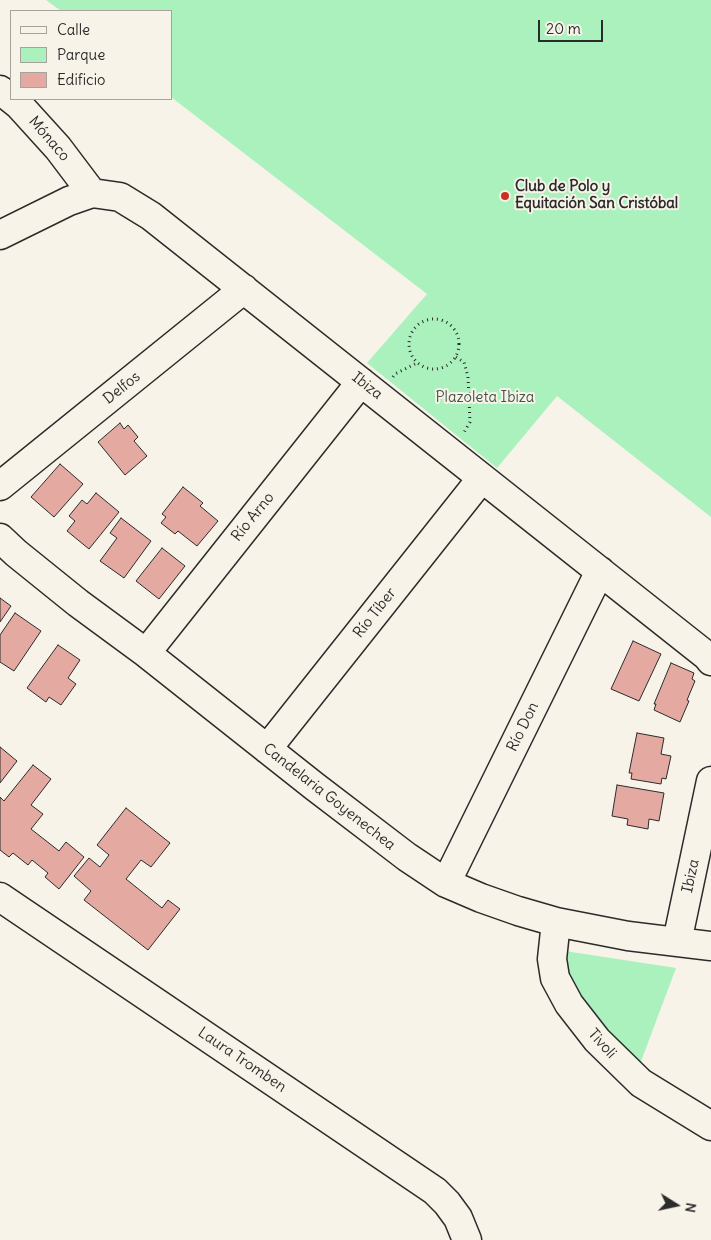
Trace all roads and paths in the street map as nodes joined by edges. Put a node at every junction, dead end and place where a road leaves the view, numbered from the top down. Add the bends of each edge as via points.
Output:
1 (0, 90) edge
2 (10, 98) edge
3 (13, 100) edge
4 (92, 194) junction
5 (0, 235) edge
6 (244, 289) junction
7 (456, 357) junction
8 (361, 382) junction
9 (448, 450) junction
10 (482, 478) junction
11 (0, 486) edge
12 (0, 538) edge
13 (600, 572) junction
14 (146, 653) junction
15 (711, 660) edge
16 (267, 749) junction
17 (711, 781) edge
18 (446, 883) junction
19 (0, 897) edge
20 (556, 922) junction
21 (677, 942) junction
22 (711, 946) edge
23 (711, 1126) edge
24 (467, 1240) edge

1 - 2 street, Mónaco
3 - 4 street, Mónaco via 58,148
4 - 5 street, Ibiza via 69,201
4 - 6 street, Ibiza via 120,197 151,216
6 - 8 street, Ibiza
6 - 11 street, Delfos
7 - 7 path via 445,367 430,369 417,363 409,344 416,325 430,318 444,320 455,329 459,343
7 - 9 path via 464,362 468,377 470,422 465,433
8 - 9 street, Ibiza
8 - 14 street, Río Arno
9 - 10 street, Ibiza
10 - 13 street, Ibiza
10 - 16 street, Río Tíber
12 - 14 street, Candelaria Goyenechea via 16,554
13 - 15 street, Ibiza
13 - 18 street, Río Don
14 - 16 street, Candelaria Goyenechea
16 - 18 street, Candelaria Goyenechea via 407,858
17 - 21 street, Ibiza
18 - 20 street, Candelaria Goyenechea
19 - 24 street, Laura Tromben via 435,1191 458,1218
20 - 21 street, Candelaria Goyenechea
20 - 23 street, Tivoli via 552,959 554,978 596,1040 641,1084
21 - 22 street, Candelaria Goyenechea

